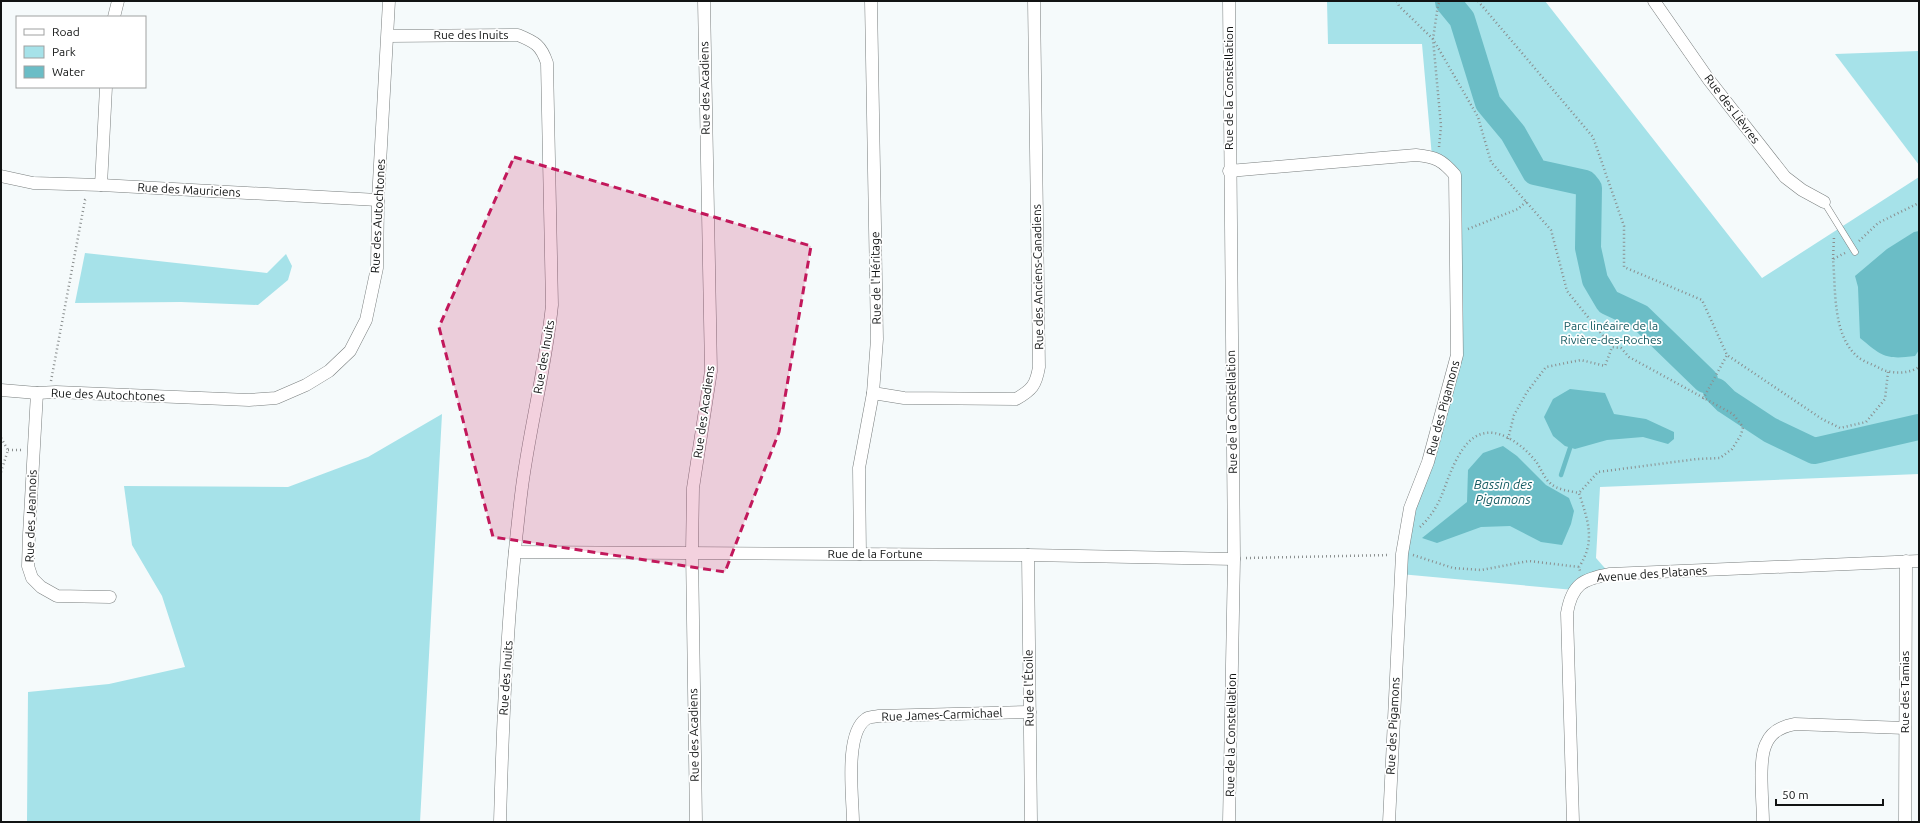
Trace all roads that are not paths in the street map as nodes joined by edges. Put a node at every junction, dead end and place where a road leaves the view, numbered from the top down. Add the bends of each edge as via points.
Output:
1 (118, 1) edge
2 (389, 1) edge
3 (704, 1) edge
4 (871, 1) edge
5 (1034, 1) edge
6 (1229, 1) edge
7 (1654, 1) edge
8 (114, 16) edge
9 (388, 36) junction
10 (106, 88) edge
11 (1229, 171) junction
12 (1, 176) edge
13 (101, 185) junction
14 (378, 200) junction
15 (1824, 202) joint
16 (1854, 250) road end
17 (1, 390) edge
18 (37, 393) junction
19 (873, 393) junction
20 (515, 552) junction
21 (692, 552) junction
22 (860, 554) junction
23 (1028, 555) junction
24 (1234, 559) junction
25 (1906, 561) junction
26 (1919, 561) edge
27 (110, 597) dead end
28 (1030, 712) junction
29 (1905, 728) junction
30 (500, 822) edge
31 (696, 822) edge
32 (853, 822) edge
33 (1031, 822) edge
34 (1229, 822) edge
35 (1389, 822) edge
36 (1573, 822) edge
37 (1763, 822) edge
38 (1905, 822) edge

1 - 8 street
2 - 9 street, Rue des Autochtones
3 - 21 street, Rue des Acadiens via 711,371 693,488
4 - 19 street, Rue de l'Héritage via 877,339
5 - 19 street, Rue des Anciens-Canadiens via 1039,367 1037,381 1029,392 1016,399 904,398
6 - 11 street, Rue de la Constellation
7 - 15 street, Rue des Lièvres via 1709,80 1784,177
9 - 14 street, Rue des Autochtones
9 - 20 street, Rue des Inuits via 518,35 531,40 543,50 547,63 552,305 522,487
10 - 13 street
11 - 24 street, Rue de la Constellation
11 - 35 street, Rue des Pigamons via 1416,155 1432,157 1446,165 1455,175 1457,355 1428,462 1410,508 1405,533
12 - 13 street, Rue des Mauriciens via 33,183
13 - 14 street, Rue des Mauriciens
14 - 18 street, Rue des Autochtones via 377,268 366,320 350,351 329,371 306,385 276,398 249,400
15 - 16 lane
17 - 18 street, Rue des Autochtones
18 - 27 street, Rue des Jeannois via 28,566 32,578 41,588 56,596
19 - 22 street, Rue de l'Héritage via 859,468
20 - 21 street, Rue de la Fortune
20 - 30 street, Rue des Inuits via 503,705
21 - 22 street, Rue de la Fortune
21 - 31 street, Rue des Acadiens
22 - 23 street, Rue de la Fortune
23 - 24 street, Rue de la Fortune
23 - 28 street, Rue de l'Étoile
24 - 34 street, Rue de la Constellation
25 - 26 street, Avenue des Platanes
25 - 29 street, Rue des Tamias
25 - 36 street, Avenue des Platanes via 1610,574 1583,581 1569,598 1567,613
28 - 32 street, Rue James-Carmichael via 878,716 866,719 858,729 853,745
28 - 33 street, Rue de l'Étoile
29 - 37 street via 1795,724 1783,726 1766,744 1762,758
29 - 38 street, Rue des Tamias

